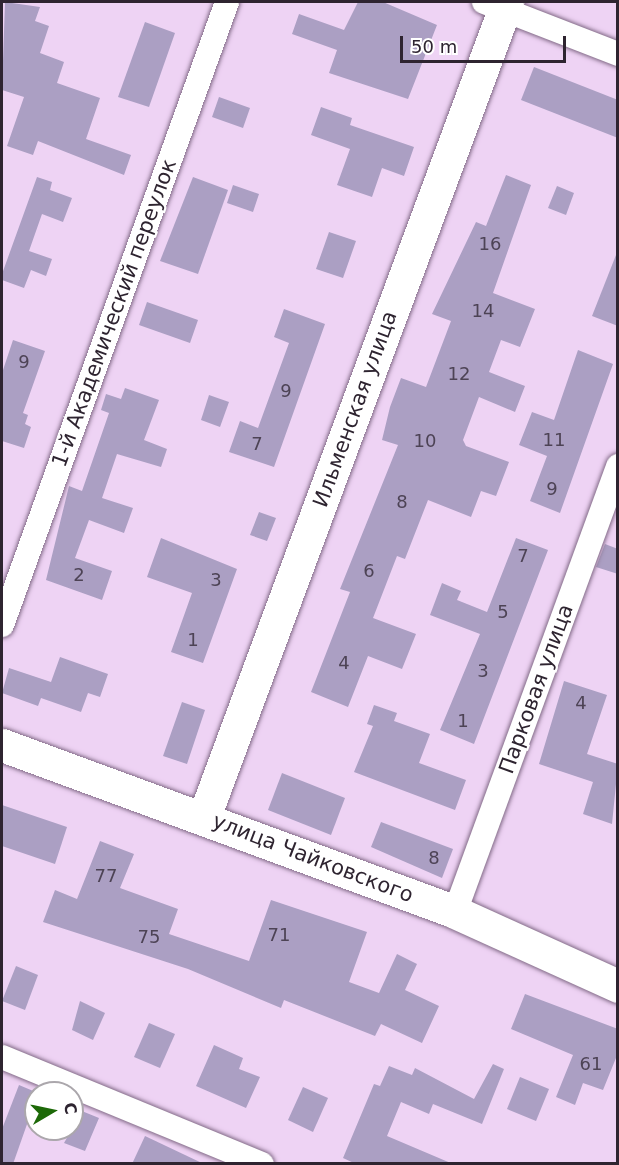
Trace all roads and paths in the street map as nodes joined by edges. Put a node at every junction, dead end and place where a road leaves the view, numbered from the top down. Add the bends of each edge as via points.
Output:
1 (227, 2) edge
2 (498, 4) edge
3 (618, 54) edge
4 (618, 466) edge
5 (2, 625) edge
6 (2, 745) edge
7 (204, 816) junction
8 (455, 912) junction
9 (618, 986) edge
10 (2, 1057) edge
11 (262, 1164) edge

1 - 5 street, 1-й Академический переулок
2 - 3 street
2 - 7 main road, Ильменская улица
4 - 8 street, Парковая улица
6 - 7 main road, улица Чайковского
7 - 8 main road, улица Чайковского
8 - 9 main road, улица Чайковского
10 - 11 street

